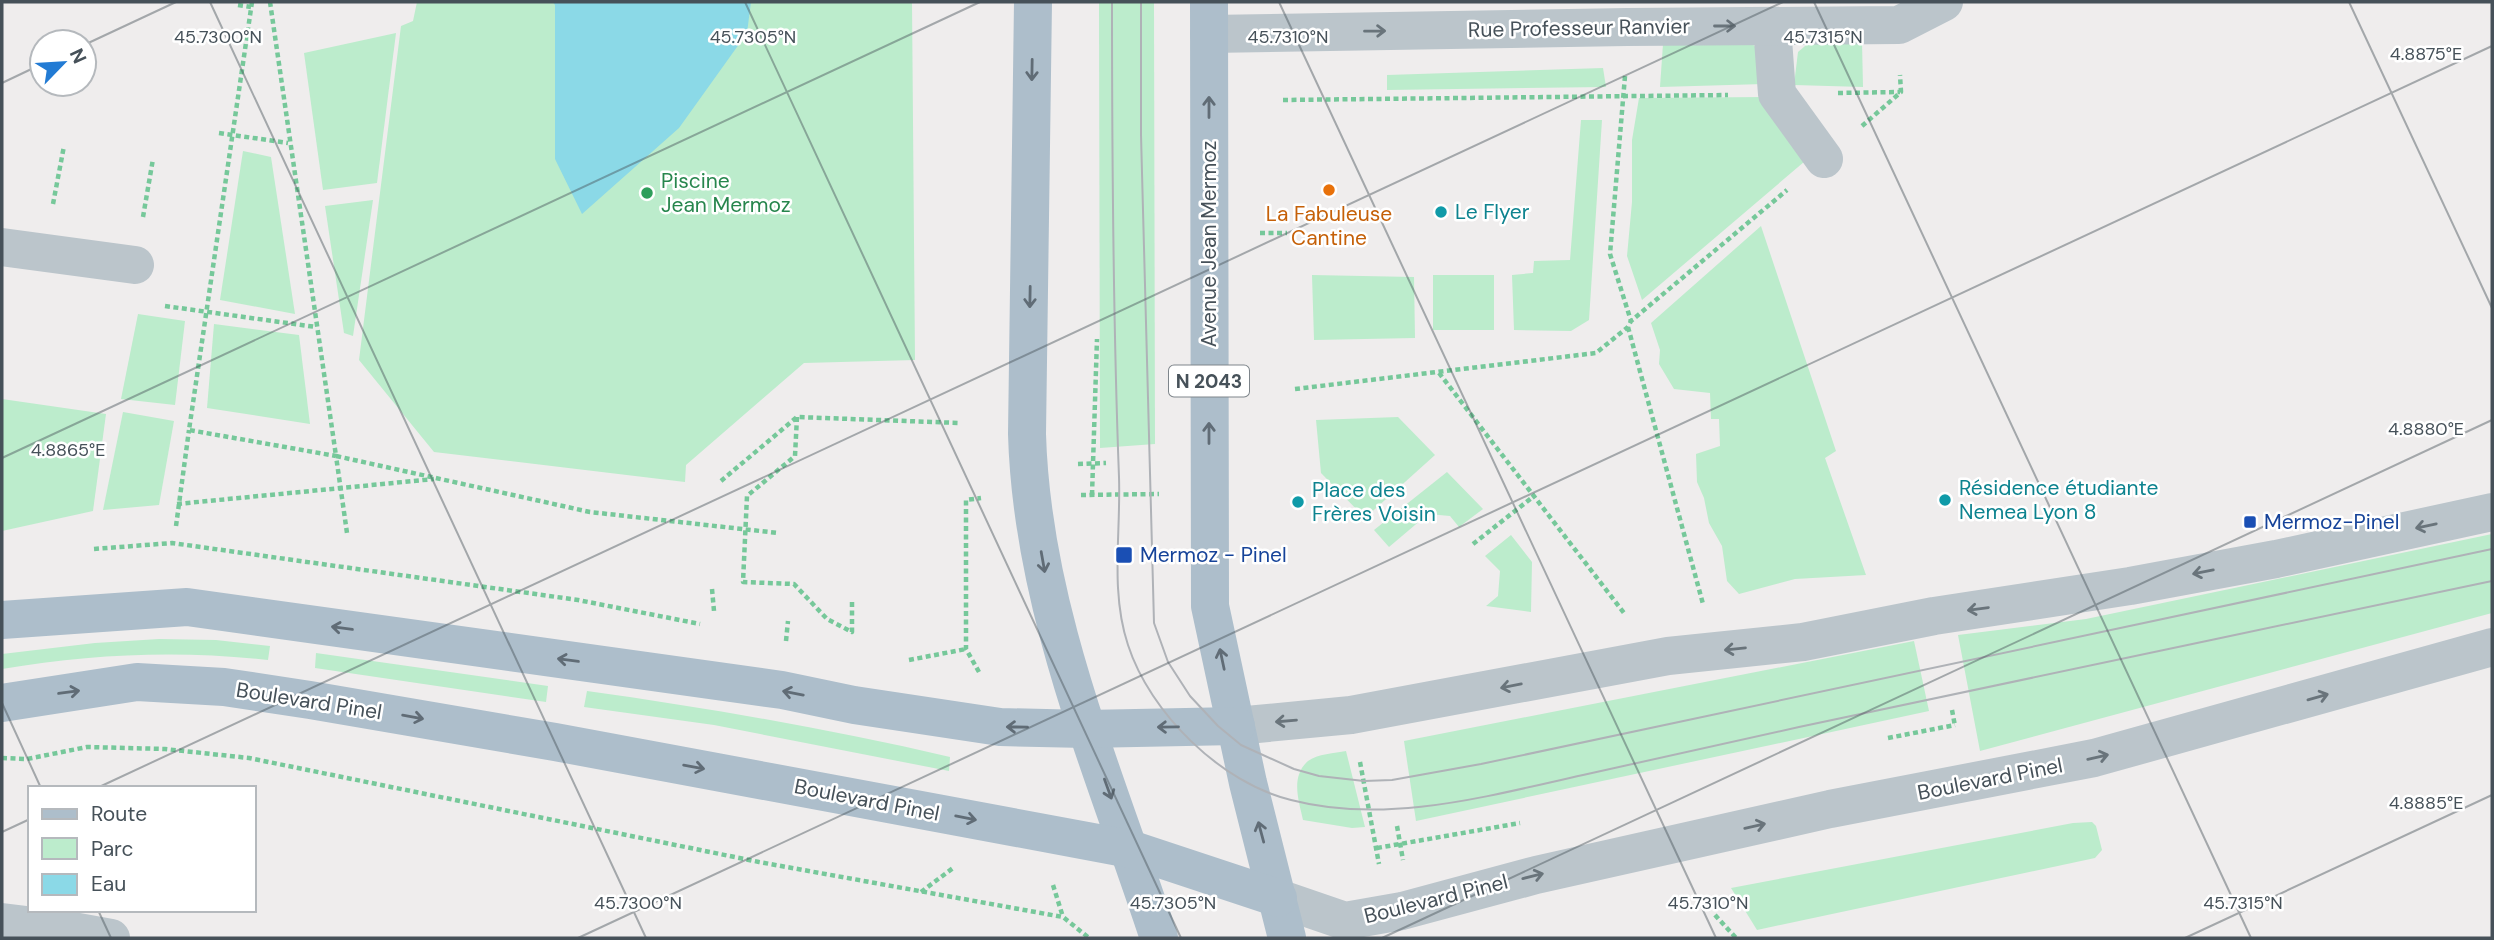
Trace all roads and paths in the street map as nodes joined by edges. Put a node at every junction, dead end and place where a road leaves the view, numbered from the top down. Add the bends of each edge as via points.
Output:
1 (270, 2) edge
2 (1032, 2) edge
3 (1944, 2) edge
4 (238, 5) dead end
5 (251, 5) edge
6 (1209, 18) edge
7 (1772, 26) junction
8 (1627, 27) junction
9 (1900, 92) dead end
10 (1777, 94) junction
11 (1623, 97) junction
12 (1283, 100) dead end
13 (219, 133) dead end
14 (231, 134) junction
15 (288, 144) junction
16 (1824, 159) dead end
17 (1287, 233) dead end
18 (1252, 234) dead end
19 (2, 247) edge
20 (135, 265) dead end
21 (155, 304) dead end
22 (205, 312) junction
23 (1630, 321) dead end
24 (316, 327) junction
25 (1097, 339) dead end
26 (1438, 372) junction
27 (1295, 389) dead end
28 (797, 417) junction
29 (960, 423) dead end
30 (189, 430) junction
31 (336, 456) junction
32 (1092, 463) junction
33 (1106, 463) dead end
34 (1073, 464) dead end
35 (438, 478) junction
36 (721, 481) dead end
37 (340, 488) junction
38 (1210, 492) junction
39 (1073, 495) dead end
40 (1092, 495) junction
41 (1534, 496) junction
42 (980, 498) dead end
43 (177, 504) junction
44 (2492, 512) edge
45 (176, 526) dead end
46 (747, 529) junction
47 (347, 533) dead end
48 (778, 533) dead end
49 (1474, 544) dead end
50 (94, 549) dead end
51 (712, 589) dead end
52 (852, 599) dead end
53 (1704, 610) dead end
54 (714, 611) dead end
55 (1628, 618) dead end
56 (2, 620) edge
57 (708, 626) dead end
58 (773, 639) dead end
59 (799, 644) dead end
60 (2492, 648) edge
61 (902, 660) dead end
62 (2, 703) edge
63 (1952, 710) dead end
64 (1351, 715) junction
65 (1955, 725) junction
66 (1236, 726) junction
67 (1086, 729) junction
68 (1956, 733) dead end
69 (1888, 738) dead end
70 (2, 758) edge
71 (1532, 821) dead end
72 (1377, 848) junction
73 (1130, 849) junction
74 (1278, 898) junction
75 (1402, 911) junction
76 (1715, 915) dead end
77 (2, 922) edge
78 (111, 938) edge
79 (1089, 938) edge
80 (1159, 938) edge
81 (1287, 938) edge
82 (1736, 938) edge

1 - 15 path
2 -> 67 main road via 1030,495 1051,609
3 - 7 street, Rue Professeur Ranvier via 1899,25
4 - 5 path
5 - 14 path
6 -> 8 street, Rue Professeur Ranvier
38 -> 6 main road, Avenue Jean Mermoz / N 2043
8 -> 7 street, Rue Professeur Ranvier
7 - 10 street
8 - 11 path
9 - 10 path
10 - 11 path
10 - 16 street
11 - 12 path
11 - 23 path via 1610,254
13 - 14 path
14 - 15 path
14 - 22 path
15 - 24 path
17 - 18 path
19 - 20 street
21 - 22 path
22 - 24 path
22 - 30 path
24 - 31 path
25 - 32 path
26 - 27 path
26 - 41 path
26 - 53 path via 1596,353 1628,327
28 - 29 path
28 - 36 path
28 - 46 path via 795,456 747,496
30 - 31 path
30 - 43 path
31 - 35 path
31 - 37 path
32 - 33 path
32 - 34 path
32 - 40 path
35 - 37 path
35 - 46 path via 590,512
37 - 43 path
37 - 47 path
38 - 40 path
66 -> 38 main road, Avenue Jean Mermoz / N 2043 via 1210,606
39 - 40 path
41 - 49 path
41 - 55 path
42 - 61 path via 966,500 966,649
43 - 45 path
44 -> 64 street via 2130,586 1934,616 1803,642 1668,656
46 - 48 path
46 - 52 path via 743,582 794,584 827,619 852,632
50 - 57 path via 172,543 578,600
51 - 54 path
67 -> 56 main road via 988,726 782,690 187,607
58 - 59 path
75 -> 60 street, Boulevard Pinel via 1536,875 1830,809 2094,758
62 -> 73 main road, Boulevard Pinel via 137,682 224,687 555,742
63 - 65 path
64 -> 66 street
64 - 72 path
65 - 68 path
65 - 69 path
66 -> 67 main road
74 -> 66 main road, Avenue Jean Mermoz / N 2043
67 -> 73 main road
70 - 79 path via 27,759 87,747 249,758 759,862 1063,917
71 - 72 path
72 - 75 path via 1384,888
73 - 74 main road, Boulevard Pinel
73 - 80 main road
74 - 75 street, Boulevard Pinel via 1345,921
74 - 81 main road, N 2043
76 - 82 path
77 - 78 street

